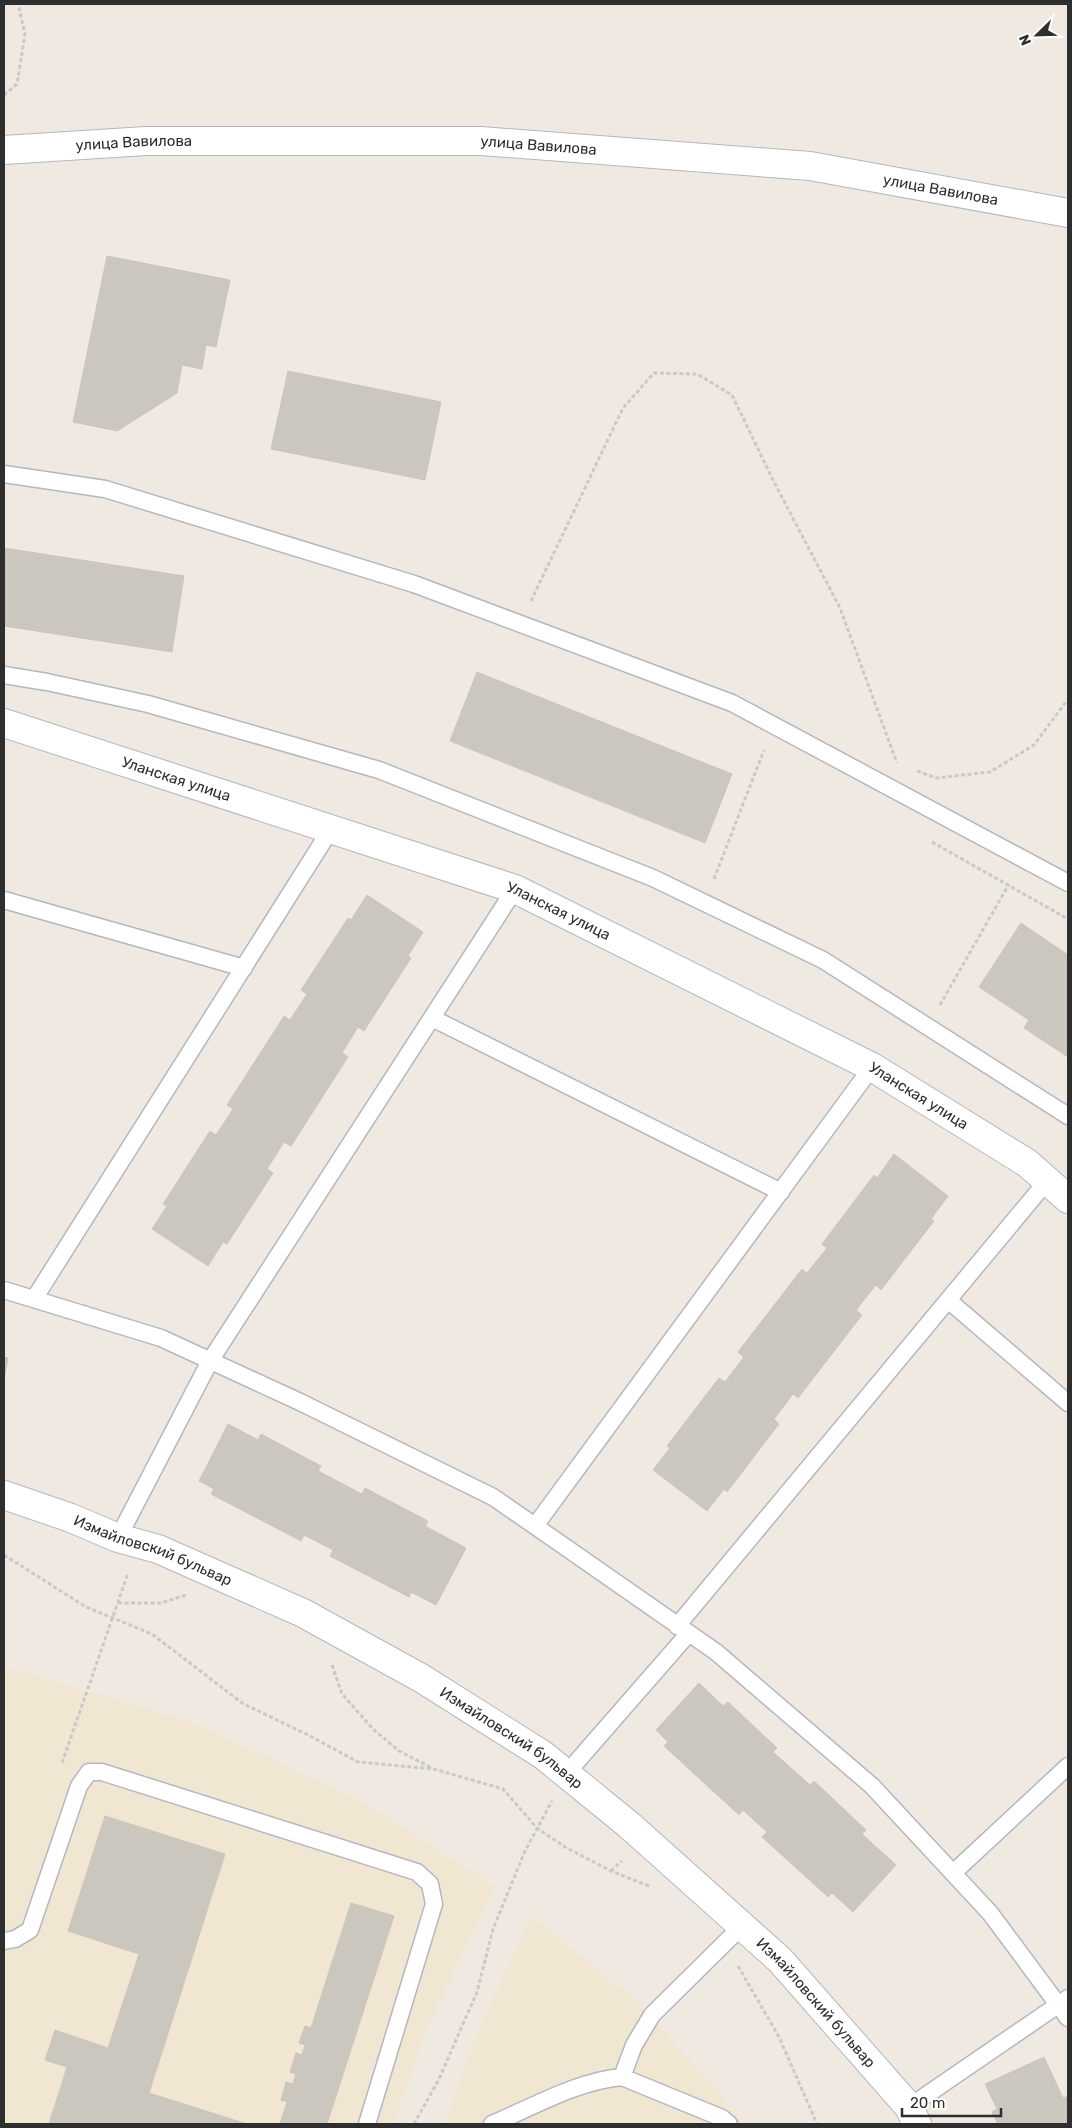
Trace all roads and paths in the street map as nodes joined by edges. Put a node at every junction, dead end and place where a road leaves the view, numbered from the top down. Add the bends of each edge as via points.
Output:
1 (18, 4) edge
2 (4, 95) edge
3 (4, 150) edge
4 (1068, 213) edge
5 (4, 474) edge
6 (520, 622) junction
7 (4, 675) edge
8 (1068, 699) edge
9 (4, 723) edge
10 (772, 754) dead end
11 (905, 767) dead end
12 (913, 770) dead end
13 (331, 829) junction
14 (930, 840) dead end
15 (1068, 883) edge
16 (1008, 884) junction
17 (515, 889) junction
18 (4, 900) edge
19 (705, 903) junction
20 (1068, 919) edge
21 (244, 968) junction
22 (432, 1018) junction
23 (926, 1026) junction
24 (872, 1067) junction
25 (1068, 1116) edge
26 (1047, 1181) junction
27 (781, 1192) junction
28 (1068, 1200) edge
29 (4, 1290) edge
30 (34, 1299) junction
31 (948, 1300) junction
32 (210, 1361) junction
33 (1068, 1403) edge
34 (4, 1495) edge
35 (535, 1526) junction
36 (127, 1541) junction
37 (4, 1555) edge
38 (219, 1576) junction
39 (118, 1603) junction
40 (113, 1618) junction
41 (321, 1623) junction
42 (683, 1630) junction
43 (62, 1765) dead end
44 (1068, 1766) edge
45 (434, 1769) junction
46 (566, 1774) junction
47 (537, 1828) junction
48 (953, 1873) junction
49 (654, 1889) dead end
50 (734, 1935) junction
51 (4, 1941) edge
52 (1065, 2007) edge
53 (622, 2077) junction
54 (913, 2116) edge
55 (367, 2124) edge
56 (414, 2124) edge
57 (492, 2124) edge
58 (730, 2124) edge
59 (817, 2124) edge

1 - 2 path via 26,34 17,84
3 - 4 street, улица Вавилова via 146,141 481,140 810,166
5 - 6 lane via 105,489 414,584
6 - 11 path via 623,408 654,373 697,374 732,396 840,608 898,764
6 - 15 lane via 732,703
7 - 19 lane via 148,704 379,770 653,878
8 - 12 path via 1034,745 990,772 936,778
9 - 13 street, Уланская улица
10 - 19 path via 764,750
13 - 17 street, Уланская улица
13 - 21 lane
14 - 16 path
16 - 20 path
16 - 23 path
17 - 22 lane
17 - 24 street, Уланская улица
18 - 21 lane
19 - 23 lane via 823,960
21 - 30 lane
22 - 27 lane
22 - 32 lane
23 - 25 lane
24 - 26 street, Уланская улица via 1027,1163
24 - 27 lane
26 - 28 street, Уланская улица
26 - 31 lane
27 - 35 lane
29 - 30 lane
30 - 32 lane via 161,1338
31 - 33 lane
31 - 42 lane
32 - 35 lane via 492,1497
32 - 36 lane
34 - 36 street, Измайловский бульвар
35 - 42 lane
36 - 38 street, Измайловский бульвар via 158,1549
36 - 39 path
37 - 40 path via 86,1607
38 - 39 path via 189,1594 161,1603
38 - 41 street, Измайловский бульвар
39 - 40 path
40 - 43 path
40 - 45 path via 152,1634 242,1703 358,1762
41 - 45 path via 342,1694 374,1730 400,1751
41 - 46 street, Измайловский бульвар via 421,1678 543,1755
42 - 46 lane
42 - 48 lane via 716,1652 872,1786
44 - 48 lane
45 - 47 path via 503,1789
46 - 47 path
46 - 50 street, Измайловский бульвар via 629,1825
47 - 49 path via 604,1867
47 - 56 path via 493,1929 477,1992 439,2079
48 - 52 lane via 990,1913
50 - 53 lane via 652,2015 634,2045
50 - 54 street, Измайловский бульвар via 780,1960
50 - 59 path
51 - 55 lane via 15,1940 30,1930 79,1786 89,1772 102,1772 417,1872 430,1884 434,1904
52 - 54 lane
53 - 57 lane via 605,2078 585,2085
53 - 58 lane

